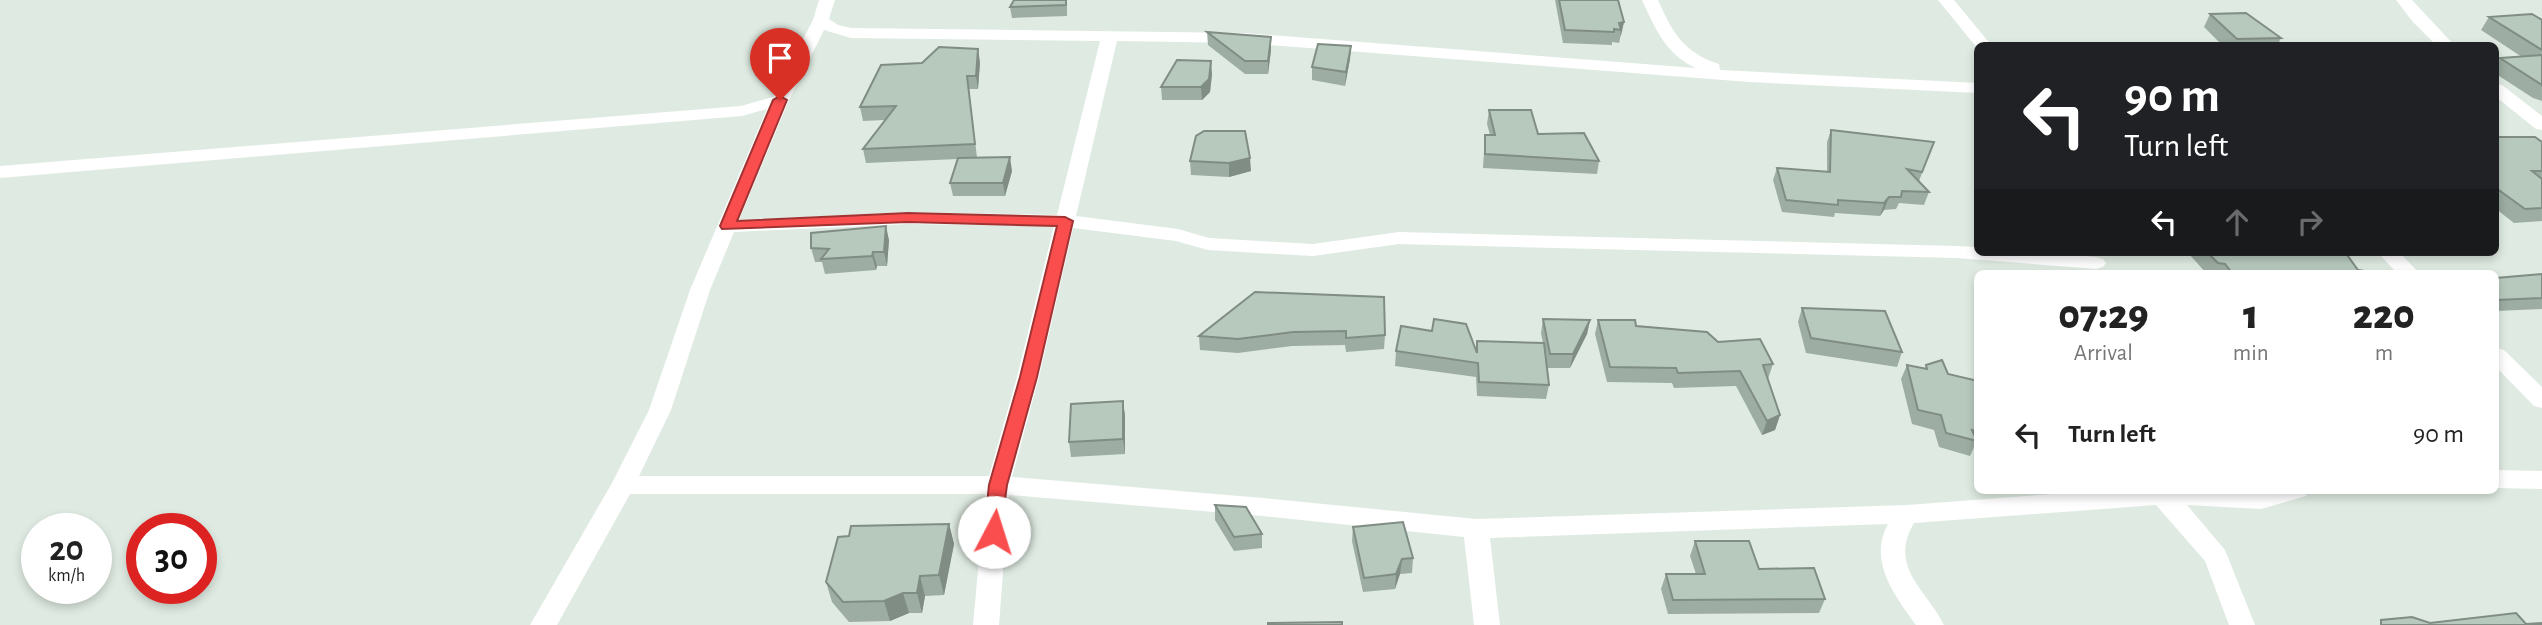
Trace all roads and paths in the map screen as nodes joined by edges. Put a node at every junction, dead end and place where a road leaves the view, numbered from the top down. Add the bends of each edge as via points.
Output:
1 (1650, 0) edge
2 (1946, 0) edge
3 (2404, 0) edge
4 (824, 10) edge
5 (1110, 35) junction
6 (1981, 42) edge
7 (2443, 42) edge
8 (1749, 77) junction
9 (1974, 88) edge
10 (2499, 91) edge
11 (780, 100) junction
12 (2542, 125) edge
13 (0, 172) edge
14 (1065, 221) junction
15 (727, 226) junction
16 (1974, 253) edge
17 (2008, 256) edge
18 (2391, 256) edge
19 (2098, 263) edge
20 (2406, 270) edge
21 (2499, 358) edge
22 (2542, 400) edge
23 (2499, 479) edge
24 (2542, 480) edge
25 (623, 485) junction
26 (998, 485) junction
27 (2139, 494) edge
28 (2164, 494) edge
29 (2187, 494) edge
30 (2283, 494) edge
31 (1907, 514) junction
32 (1476, 529) junction
33 (543, 625) edge
34 (986, 625) edge
35 (1488, 625) edge
36 (1931, 625) edge
37 (2242, 625) edge

1 - 8 street via 1672,46 1695,63
2 - 6 street
3 - 7 street
4 - 5 street via 832,28 851,33
4 - 11 street
5 - 8 street via 1293,40
5 - 14 street
8 - 9 street
10 - 12 street
11 - 13 street via 729,112
11 - 15 street
14 - 15 street via 908,218
14 - 16 street via 1178,235 1208,244 1313,250 1399,238
14 - 26 street
15 - 25 street via 660,410
17 - 19 street
18 - 20 street
21 - 22 street
23 - 24 street
25 - 26 street
25 - 33 street
26 - 32 street
26 - 34 street
27 - 31 street
28 - 37 street via 2216,557
29 - 30 street via 2261,500
31 - 32 street
31 - 36 street via 1896,528 1893,564
32 - 35 street

